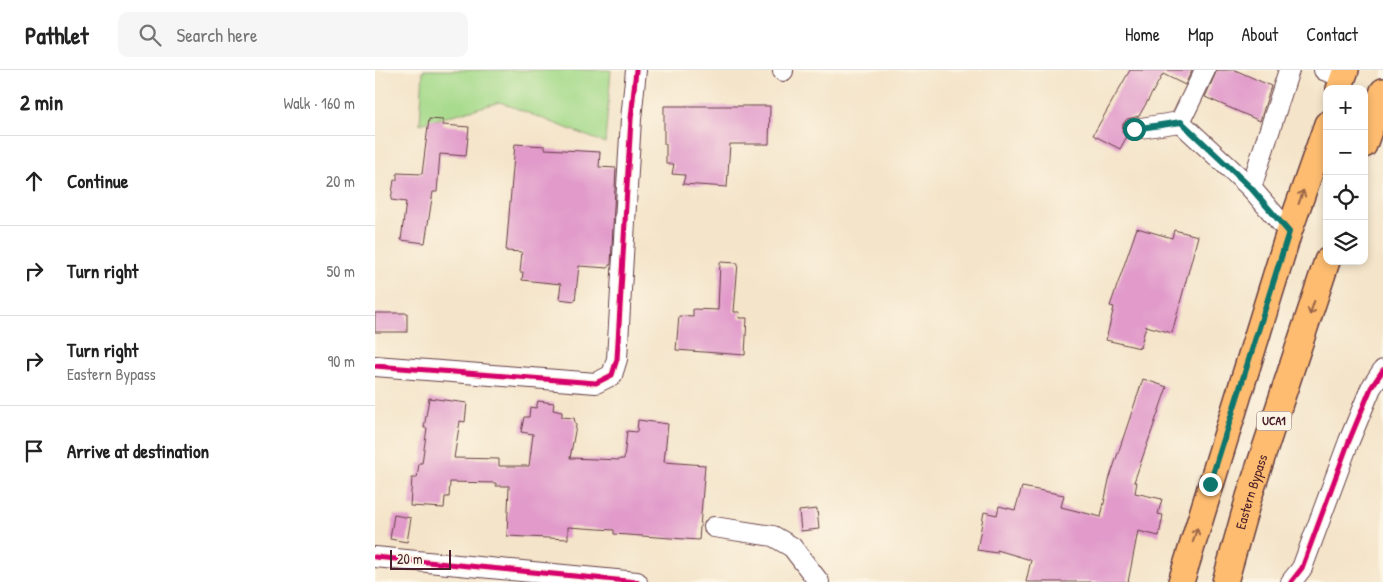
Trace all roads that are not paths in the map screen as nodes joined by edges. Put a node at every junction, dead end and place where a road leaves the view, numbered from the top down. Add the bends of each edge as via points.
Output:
1 (636, 70) edge
2 (1205, 70) edge
3 (1289, 70) edge
4 (1383, 91) edge
5 (1181, 122) junction
6 (1134, 129) dead end
7 (1325, 130) edge
8 (1368, 134) edge
9 (1251, 188) junction
10 (1289, 232) junction
11 (1326, 265) edge
12 (375, 366) edge
13 (1383, 370) edge
14 (714, 527) dead end
15 (375, 557) edge
16 (563, 578) edge
17 (637, 582) edge
18 (819, 582) edge
19 (1181, 582) edge
20 (1225, 582) edge
21 (1291, 582) edge

1 - 12 street via 617,358 612,375 596,383
2 - 5 street
3 - 9 street
4 - 8 main road
5 - 6 street
5 - 9 street
10 -> 7 main road
9 - 10 street
19 -> 10 main road
11 -> 20 main road, Eastern Bypass / UCA1 via 1249,497
13 - 21 street via 1371,388 1349,441 1302,568
14 - 18 street via 773,536 792,547
15 - 16 street
16 - 17 street

